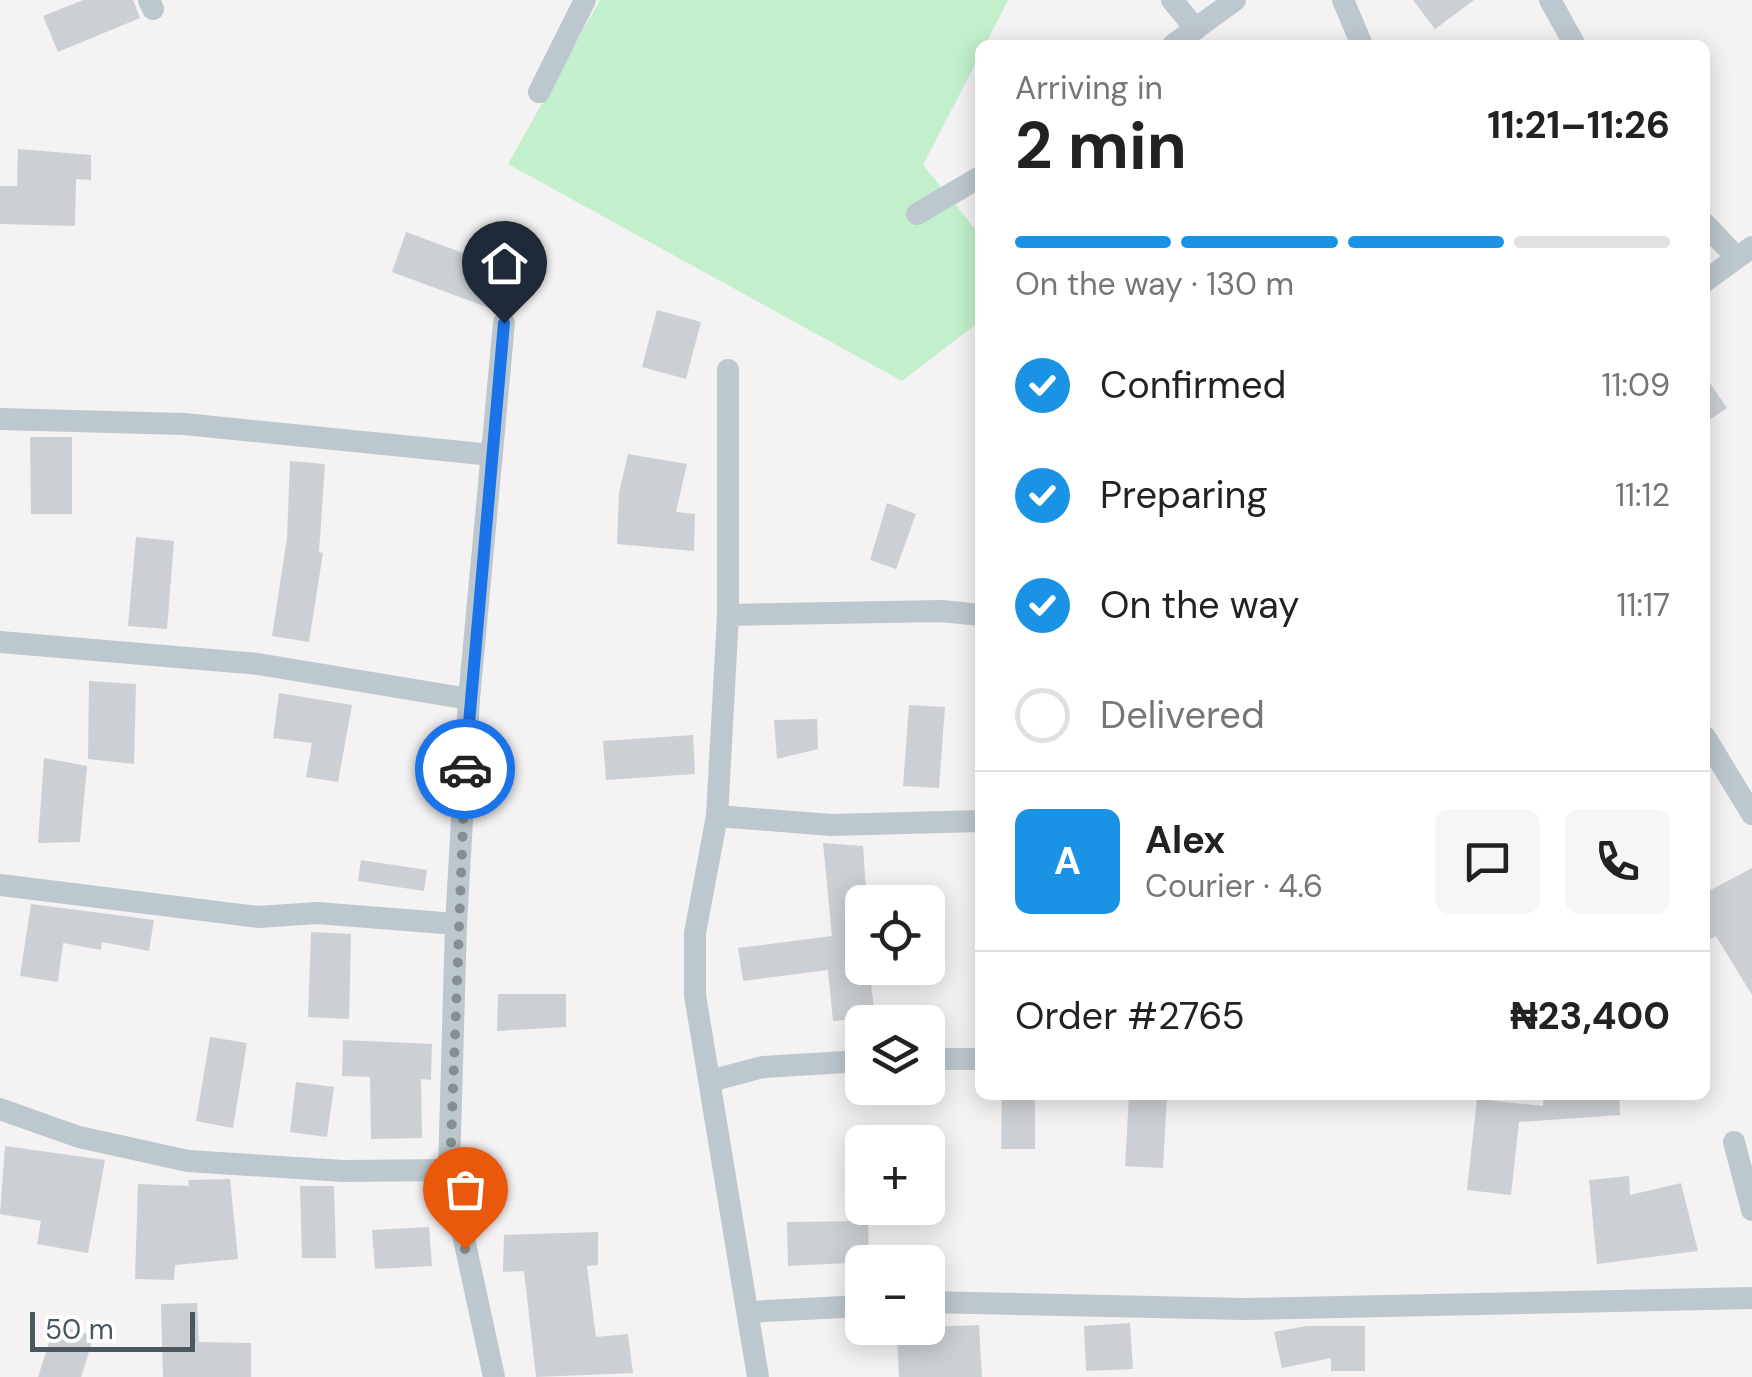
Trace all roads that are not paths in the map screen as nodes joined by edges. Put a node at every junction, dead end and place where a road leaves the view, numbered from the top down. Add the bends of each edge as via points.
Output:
1 (586, 0) edge
2 (1172, 0) edge
3 (1235, 0) edge
4 (1343, 0) edge
5 (1550, 0) edge
6 (1196, 30) junction
7 (1180, 40) edge
8 (1360, 40) edge
9 (1572, 40) edge
10 (538, 92) dead end
11 (975, 181) edge
12 (917, 214) dead end
13 (1710, 228) edge
14 (1744, 252) edge
15 (1710, 277) edge
16 (504, 323) dead end
17 (728, 370) dead end
18 (0, 419) edge
19 (492, 455) junction
20 (728, 615) junction
21 (975, 615) edge
22 (0, 642) edge
23 (469, 699) junction
24 (1710, 745) edge
25 (1752, 814) edge
26 (717, 816) junction
27 (975, 821) edge
28 (0, 884) edge
29 (456, 924) junction
30 (945, 1058) edge
31 (975, 1059) edge
32 (845, 1061) edge
33 (710, 1081) junction
34 (0, 1109) edge
35 (1734, 1142) dead end
36 (450, 1170) junction
37 (1752, 1210) edge
38 (1752, 1298) edge
39 (945, 1302) edge
40 (845, 1307) edge
41 (749, 1312) junction
42 (494, 1377) edge
43 (758, 1377) edge

1 - 10 street
2 - 6 street
3 - 6 street
4 - 8 street
5 - 9 street
6 - 7 street
11 - 12 street
13 - 14 street
14 - 15 street
16 - 19 street
17 - 20 street
18 - 19 street via 184,424
19 - 23 street
20 - 21 street via 942,610
20 - 26 street
22 - 23 street via 258,664
23 - 29 street
24 - 25 street
26 - 27 street via 831,825
26 - 33 street via 694,933 694,995
28 - 29 street via 258,917 317,912
29 - 36 street
30 - 31 street
32 - 33 street via 762,1067
33 - 41 street
34 - 36 street via 78,1137 188,1160 343,1172
35 - 37 street
36 - 42 street
38 - 39 street via 1245,1309
40 - 41 street
41 - 43 street

